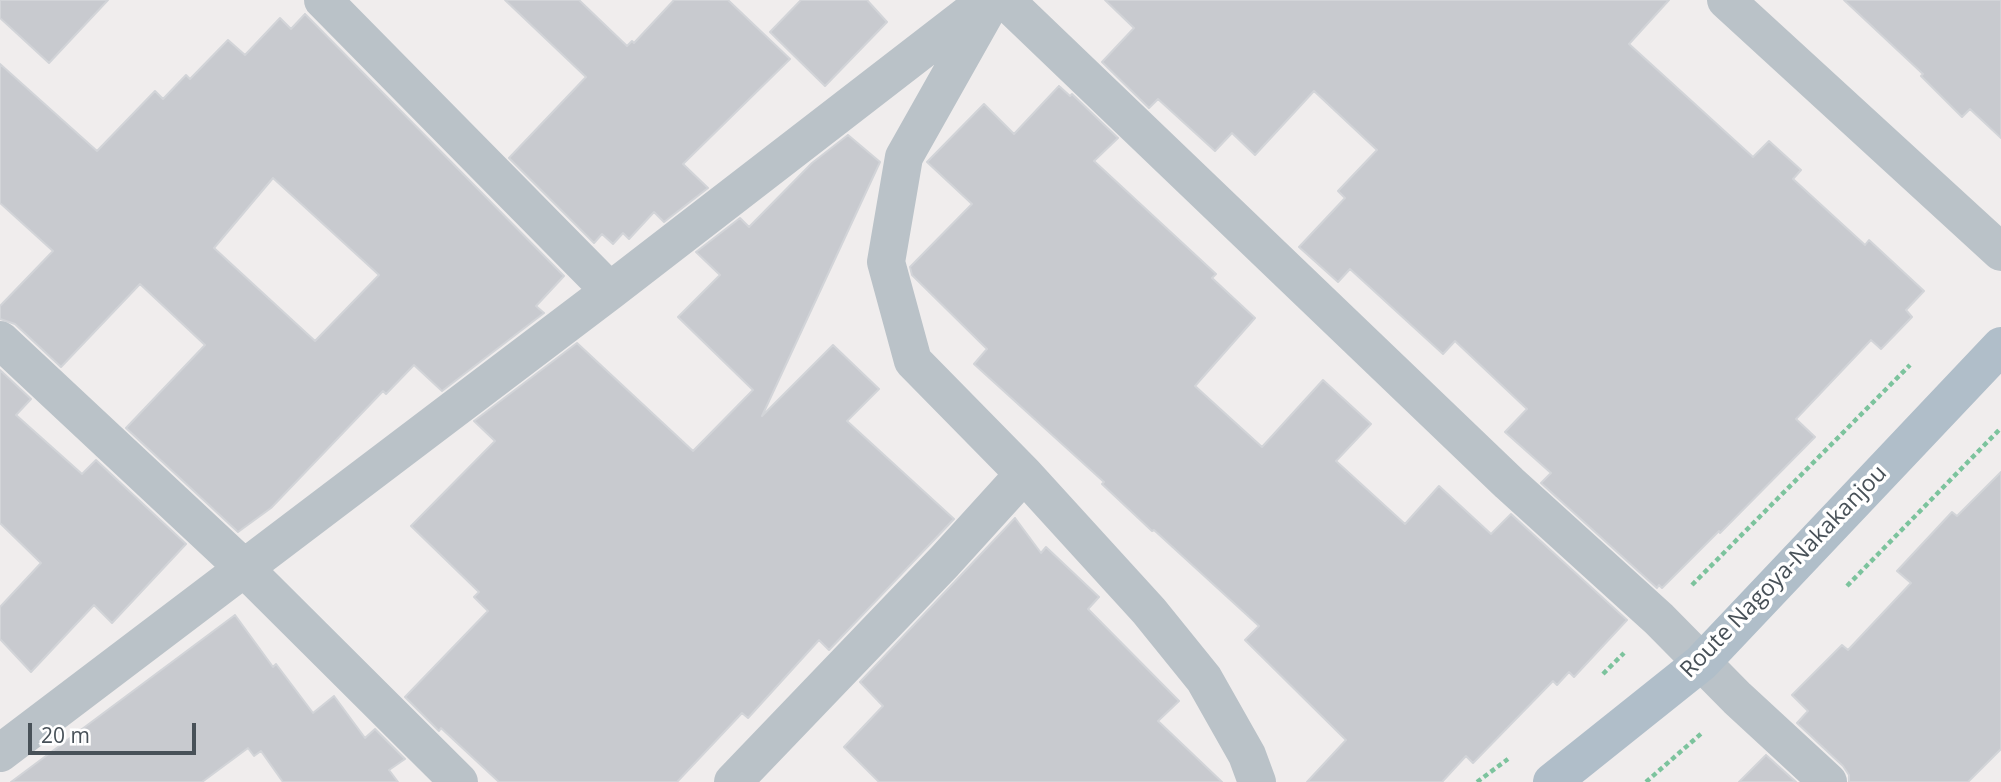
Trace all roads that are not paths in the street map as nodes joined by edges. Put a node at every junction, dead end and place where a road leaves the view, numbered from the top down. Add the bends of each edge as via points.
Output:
1 (324, 0) edge
2 (987, 0) edge
3 (993, 0) edge
4 (1005, 0) edge
5 (1726, 0) edge
6 (2001, 252) edge
7 (610, 291) junction
8 (0, 340) edge
9 (2001, 346) edge
10 (1024, 474) junction
11 (244, 568) junction
12 (1701, 663) junction
13 (0, 753) edge
14 (459, 782) edge
15 (733, 782) edge
16 (1258, 782) edge
17 (1552, 782) edge
18 (1828, 782) edge

1 - 7 street
2 - 7 street
3 - 10 street via 904,157 886,262 913,361
4 - 12 street
5 - 6 street
7 - 11 street
8 - 11 street
9 - 12 main road, Route Nagoya-Nakakanjou
10 - 15 street
10 - 16 street via 1149,611 1204,680
11 - 13 street
11 - 14 street
12 - 17 main road, Route Nagoya-Nakakanjou
12 - 18 street

